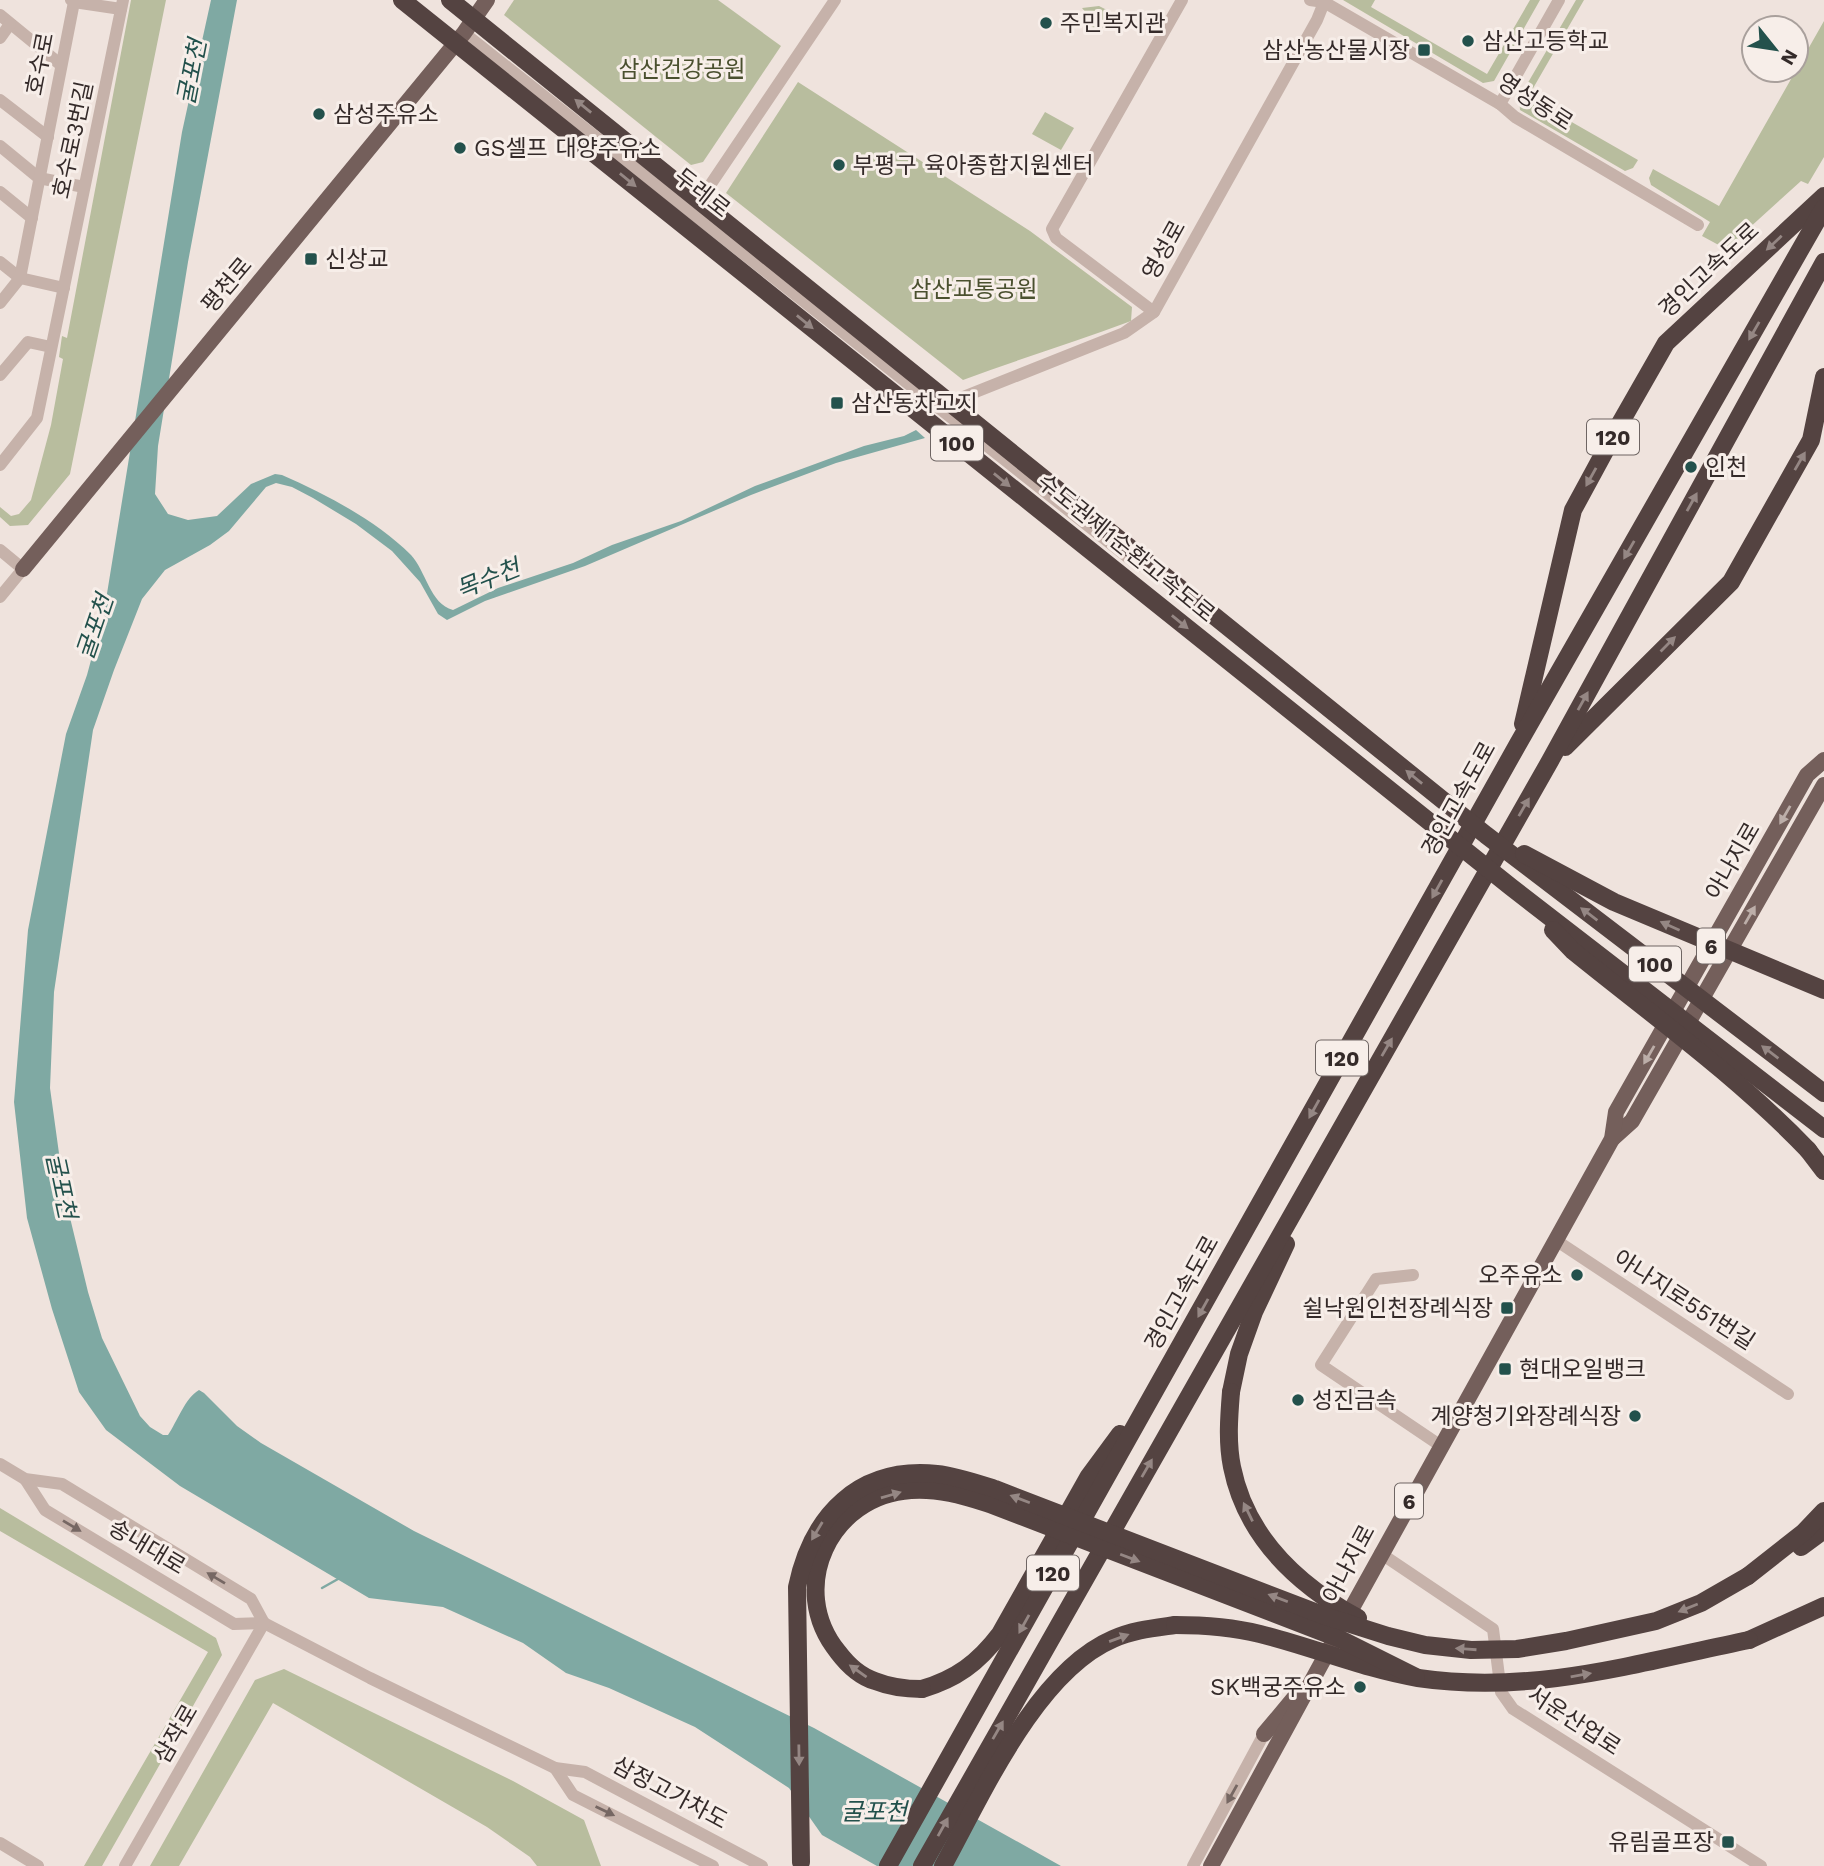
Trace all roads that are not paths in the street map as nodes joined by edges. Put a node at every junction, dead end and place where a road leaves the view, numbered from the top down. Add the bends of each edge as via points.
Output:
1 (402, 0) edge
2 (450, 0) edge
3 (486, 0) edge
4 (835, 0) edge
5 (1182, 0) edge
6 (1559, 0) edge
7 (73, 1) edge
8 (1319, 1) edge
9 (122, 5) edge
10 (5, 20) edge
11 (464, 33) junction
12 (0, 37) edge
13 (61, 65) junction
14 (0, 100) edge
15 (1500, 104) junction
16 (48, 137) junction
17 (0, 146) edge
18 (39, 178) junction
19 (84, 187) junction
20 (0, 192) edge
21 (1824, 196) edge
22 (1824, 208) edge
23 (692, 212) junction
24 (32, 218) junction
25 (1698, 225) dead end
26 (0, 262) edge
27 (1824, 262) edge
28 (20, 278) junction
29 (64, 288) junction
30 (0, 303) edge
31 (1154, 312) junction
32 (51, 347) junction
33 (0, 375) edge
34 (1824, 377) edge
35 (936, 407) junction
36 (0, 464) edge
37 (0, 550) edge
38 (23, 569) junction
39 (1156, 580) dead end
40 (0, 597) edge
41 (1518, 744) junction
42 (1824, 760) edge
43 (1550, 761) junction
44 (1824, 785) edge
45 (1486, 835) junction
46 (1511, 887) junction
47 (1824, 990) edge
48 (1824, 1093) edge
49 (1824, 1129) edge
50 (1612, 1139) junction
51 (1824, 1171) edge
52 (1305, 1192) junction
53 (1557, 1241) junction
54 (1413, 1275) dead end
55 (1166, 1373) junction
56 (1788, 1394) dead end
57 (1441, 1446) junction
58 (0, 1464) edge
59 (25, 1479) junction
60 (1824, 1511) edge
61 (1824, 1530) edge
62 (1380, 1553) junction
63 (1748, 1576) junction
64 (1824, 1606) edge
65 (1824, 1613) edge
66 (264, 1623) junction
67 (1388, 1636) junction
68 (1749, 1640) junction
69 (1319, 1668) junction
70 (1416, 1677) junction
71 (370, 1678) joint
72 (1264, 1734) joint
73 (555, 1768) junction
74 (0, 1843) edge
75 (801, 1864) edge
76 (38, 1866) edge
77 (125, 1866) edge
78 (713, 1866) edge
79 (762, 1866) edge
80 (888, 1866) edge
81 (922, 1866) edge
82 (943, 1866) edge
83 (1192, 1866) edge
84 (1212, 1866) edge
85 (1761, 1866) edge

1 -> 46 highway, 수도권제1순환고속도로 / 100, bridge
45 -> 2 highway, 수도권제1순환고속도로 / 100, bridge
3 - 11 main road, 평천로
4 - 23 street
5 - 31 street via 1052,229 1056,239
6 - 15 street
7 - 9 street
7 - 13 street, 호수로
8 - 15 street, 영성동로
8 - 31 street, 영성로 via 1317,20
9 - 19 street, 호수로3번길
10 - 12 street
10 - 13 street
11 - 23 street, 두레로
11 - 38 main road, 평천로
13 - 16 street, 호수로
14 - 16 street, 호수로
15 - 25 street, 영성동로
16 - 18 street, 호수로
17 - 18 street
18 - 19 street
18 - 24 street, 호수로
19 - 29 street, 호수로3번길
20 - 24 street
21 -> 41 highway, 경인고속도로 / 120 via 1667,343 1618,427 1573,510
22 -> 41 highway, 경인고속도로 / 120
23 - 35 street, 두레로
24 - 28 street, 호수로
26 - 28 street
43 -> 27 highway, 120
28 - 29 street
28 - 30 street, 호수로
29 - 32 street, 호수로3번길
31 - 35 street, 영성로 via 1124,333
32 - 33 street via 28,342
32 - 36 street, 호수로3번길 via 37,418
43 -> 34 highway, 120 via 1731,582 1811,440
35 - 39 street, 두레로
37 - 38 street
38 - 40 street, 평천로
41 -> 55 highway, 경인고속도로 / 120
42 -> 50 main road, 아나지로 / 6 via 1807,775 1616,1112
52 -> 43 highway, 120
50 -> 44 main road, 아나지로 / 6 via 1632,1121
47 -> 45 highway, bridge via 1614,902
48 -> 45 highway, 수도권제1순환고속도로 / 100, bridge
46 - 49 highway, 수도권제1순환고속도로 / 100, bridge
46 - 51 highway, bridge via 1573,951 1779,1120
50 - 53 main road, 아나지로 / 6
67 -> 52 highway, bridge via 1312,1590 1283,1564 1259,1534 1232,1467 1228,1432 1239,1354
81 -> 52 highway, 120
53 - 56 street, 아나지로551번길
53 - 57 main road, 아나지로 / 6
54 - 57 street via 1376,1279 1321,1365
55 -> 70 highway, bridge via 1090,1476 1000,1634 967,1670 922,1689 872,1681 849,1666 829,1641 817,1612 814,1585 820,1555 847,1518 875,1500 909,1490 934,1490 990,1504 1338,1638
55 -> 80 highway, 경인고속도로 / 120
57 - 62 main road, 아나지로 / 6
58 - 59 street, 송내대로
66 -> 59 street, 송내대로 via 251,1599 62,1484
59 -> 66 street, 송내대로 via 45,1510 234,1625
60 - 63 highway
61 - 63 highway
62 - 69 main road, 아나지로 / 6
62 - 85 street, 서운산업로 via 1493,1629 1501,1692 1513,1709
63 -> 67 highway, bridge via 1701,1603 1656,1621 1553,1643 1471,1650
64 - 68 highway
65 - 68 highway
66 - 71 street, 송내대로
66 - 77 street, 삼작로
67 -> 75 highway, bridge via 995,1489 937,1474 881,1479 833,1508 814,1534 801,1566 797,1587
70 -> 68 highway, bridge via 1514,1684 1581,1676
69 - 72 main road
69 - 84 main road, 아나지로 / 6
82 -> 70 highway, bridge via 1030,1713 1082,1658 1112,1639 1175,1625 1226,1628
71 - 73 street, 삼정고가차도
72 -> 83 street
73 -> 78 street, 삼정고가차도 via 573,1795
73 - 79 street, 삼정고가차도 via 585,1772
74 - 76 street

